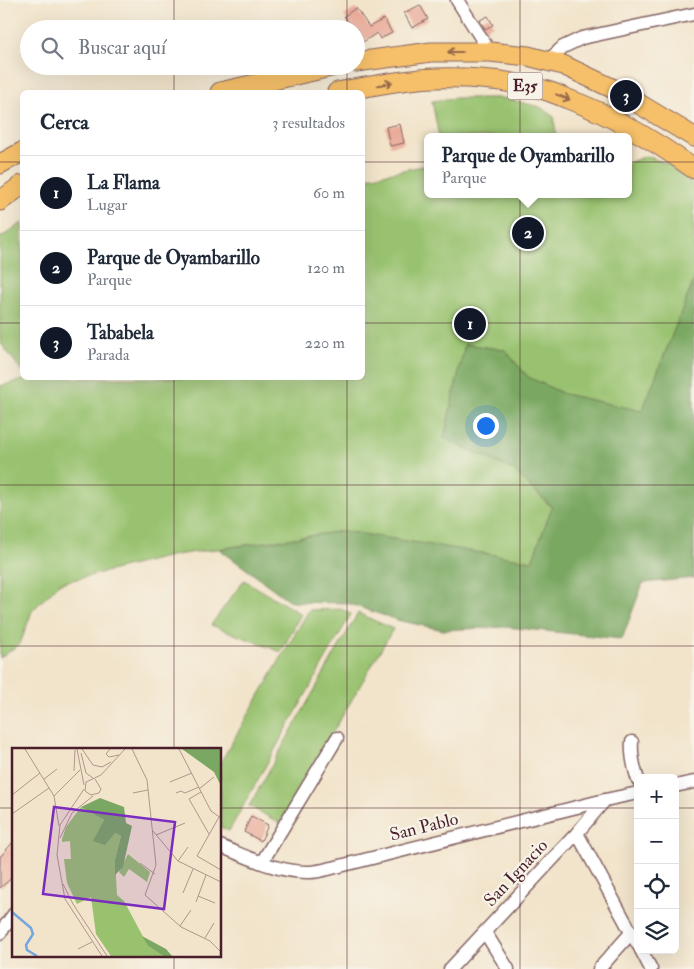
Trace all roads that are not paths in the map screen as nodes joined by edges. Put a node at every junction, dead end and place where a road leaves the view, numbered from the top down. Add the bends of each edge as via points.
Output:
1 (457, 0) edge
2 (694, 14) edge
3 (490, 52) junction
4 (365, 61) edge
5 (548, 61) junction
6 (295, 75) edge
7 (229, 90) edge
8 (349, 90) edge
9 (694, 137) edge
10 (20, 153) edge
11 (0, 164) edge
12 (694, 168) edge
13 (20, 186) edge
14 (0, 201) edge
15 (337, 738) dead end
16 (632, 742) dead end
17 (636, 774) edge
18 (694, 782) edge
19 (679, 785) edge
20 (634, 795) edge
21 (605, 800) junction
22 (577, 834) junction
23 (221, 846) edge
24 (262, 862) junction
25 (12, 917) edge
26 (484, 933) junction
27 (631, 933) junction
28 (0, 934) edge
29 (634, 938) edge
30 (643, 954) edge
31 (450, 969) edge
32 (508, 969) edge
33 (598, 969) edge
34 (651, 969) edge

1 - 3 street
2 - 5 street via 582,38 563,47
3 -> 4 highway, E35 via 431,52
3 - 5 highway, E35
5 - 9 highway, E35 via 564,65 616,90
6 - 7 highway
8 -> 12 highway, E35 via 434,78 504,82 536,88 612,118
10 - 11 highway
13 - 14 highway
15 - 24 street
16 - 17 street
18 - 19 street
20 - 21 street, San Pablo
21 - 22 street, San Ignacio
21 - 24 street, San Pablo via 310,872 288,871
22 - 26 street, San Ignacio
22 - 27 street
23 - 24 street, San Pablo
25 - 28 street
26 - 31 street, San Ignacio
26 - 32 street
27 - 29 street
27 - 33 street
30 - 34 street

